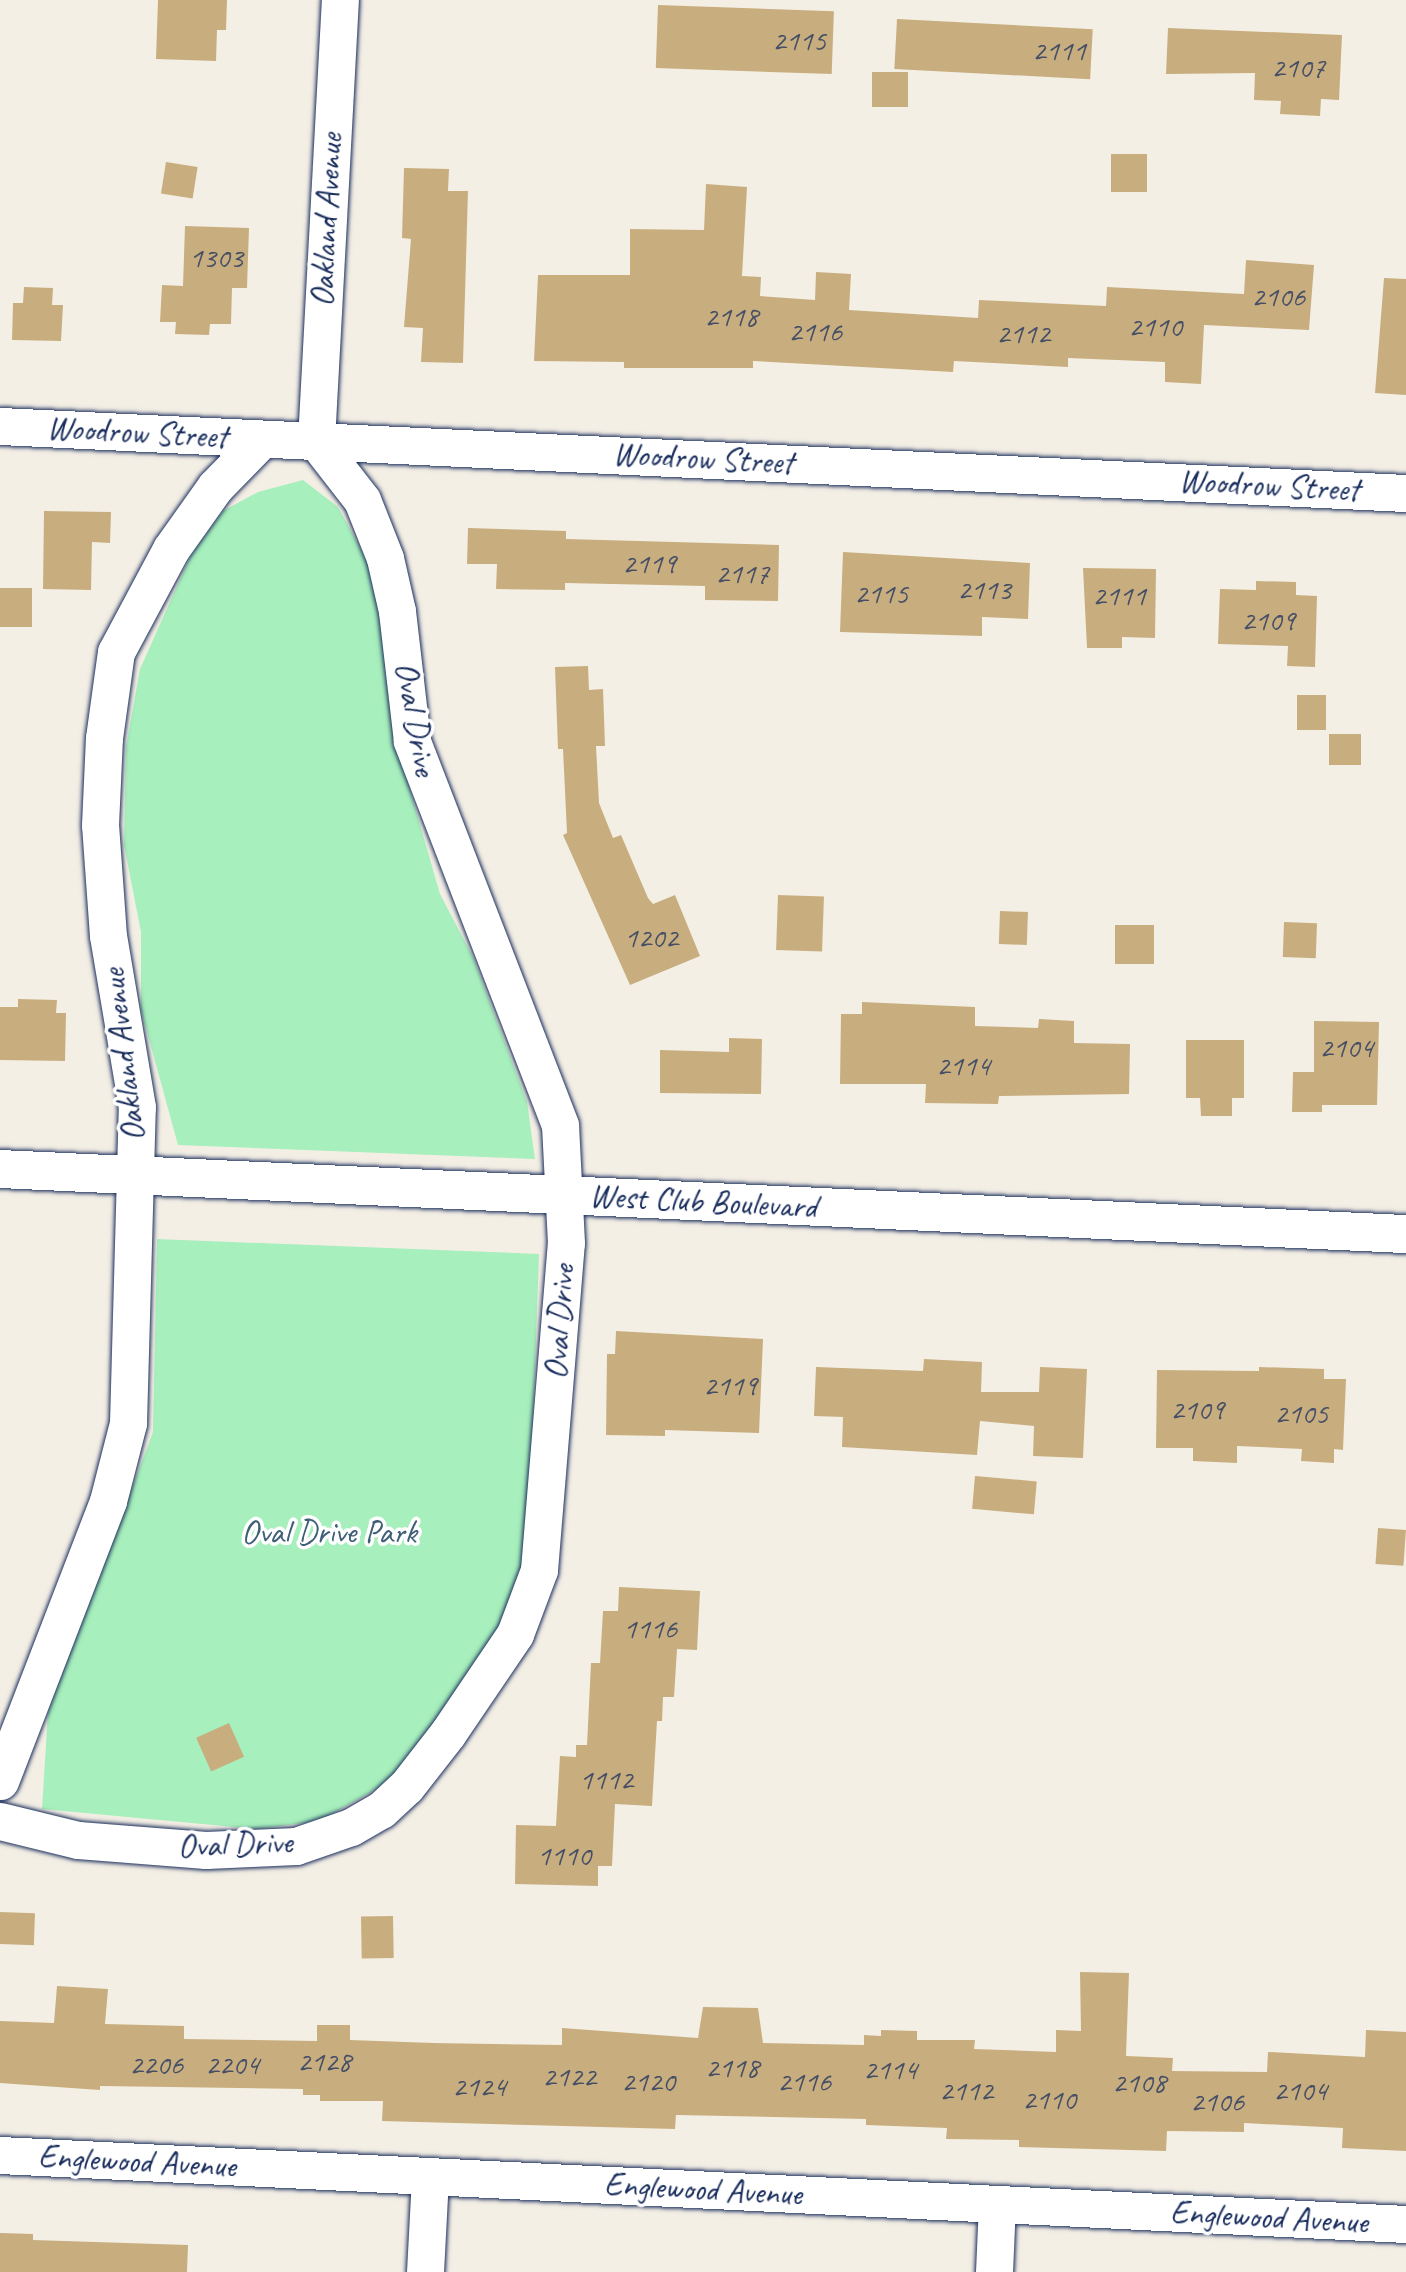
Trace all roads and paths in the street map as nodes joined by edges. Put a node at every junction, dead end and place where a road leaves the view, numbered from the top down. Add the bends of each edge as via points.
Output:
1 (340, 0) edge
2 (0, 426) edge
3 (262, 439) junction
4 (316, 441) junction
5 (1406, 493) edge
6 (0, 1169) edge
7 (135, 1175) junction
8 (564, 1196) junction
9 (1406, 1234) edge
10 (0, 1781) edge
11 (0, 1821) edge
12 (0, 2155) edge
13 (430, 2176) junction
14 (997, 2204) junction
15 (1406, 2224) edge
16 (425, 2272) edge
17 (994, 2272) edge

1 - 4 street, Oakland Avenue
2 - 3 street, Woodrow Street
3 - 4 street, Woodrow Street
3 - 7 street, Oakland Avenue via 215,487 171,549 116,652 104,738 100,825 108,936 137,1107
4 - 5 street, Woodrow Street
4 - 8 street, Oval Drive via 362,500 385,558 397,611 412,741 559,1125
6 - 7 street, West Club Boulevard
7 - 8 street, West Club Boulevard
7 - 10 street, Oakland Avenue via 128,1423 107,1501
8 - 9 street, West Club Boulevard
8 - 11 street, Oval Drive via 565,1260 539,1570 516,1634 406,1787 381,1810 296,1846 206,1850 90,1841
12 - 13 street, Englewood Avenue
13 - 14 street, Englewood Avenue
13 - 16 street
14 - 15 street, Englewood Avenue
14 - 17 street

